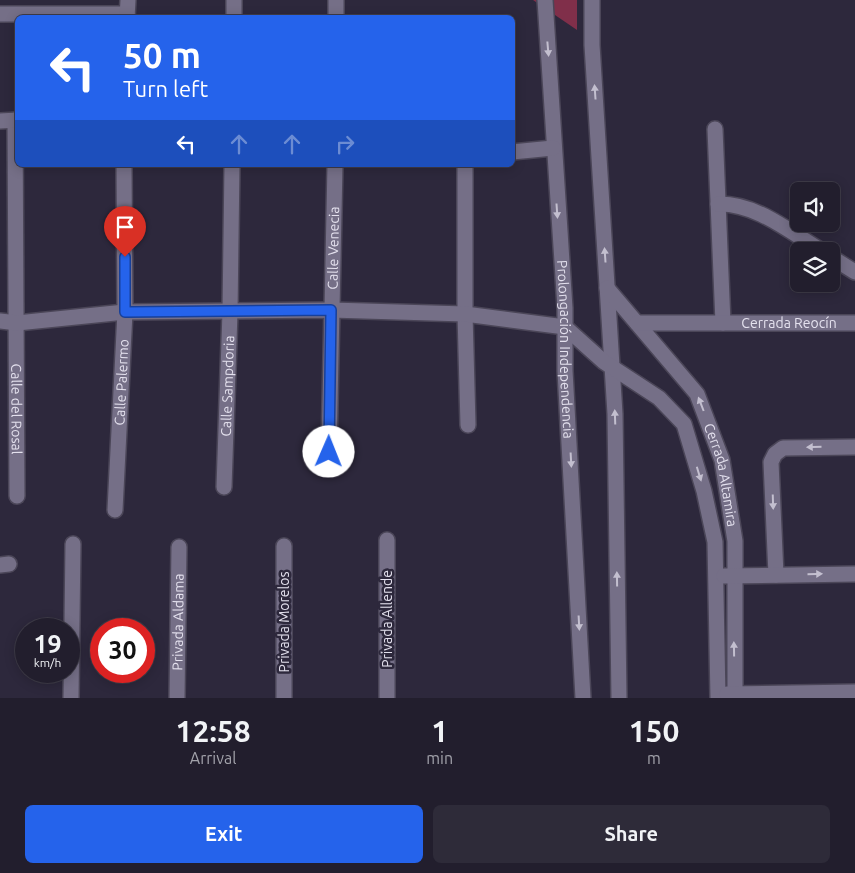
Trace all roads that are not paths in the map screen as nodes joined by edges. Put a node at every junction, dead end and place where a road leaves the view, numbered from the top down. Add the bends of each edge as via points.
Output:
1 (234, 0) edge
2 (336, 0) edge
3 (545, 0) edge
4 (592, 0) edge
5 (127, 10) edge
6 (0, 14) edge
7 (234, 15) edge
8 (336, 15) edge
9 (11, 121) edge
10 (715, 129) dead end
11 (553, 148) junction
12 (515, 152) edge
13 (124, 167) edge
14 (232, 167) edge
15 (334, 167) edge
16 (465, 167) edge
17 (718, 204) junction
18 (807, 242) edge
19 (840, 263) edge
20 (855, 272) edge
21 (607, 288) junction
22 (331, 310) junction
23 (125, 312) junction
24 (230, 312) junction
25 (465, 314) junction
26 (0, 321) edge
27 (17, 323) junction
28 (637, 323) junction
29 (724, 323) junction
30 (855, 323) edge
31 (564, 327) junction
32 (612, 367) junction
33 (468, 425) dead end
34 (855, 446) edge
35 (329, 452) dead end
36 (224, 486) dead end
37 (17, 496) dead end
38 (115, 510) dead end
39 (387, 540) dead end
40 (73, 544) dead end
41 (178, 546) dead end
42 (284, 546) dead end
43 (855, 574) edge
44 (776, 575) junction
45 (716, 576) junction
46 (734, 576) junction
47 (855, 692) edge
48 (718, 696) edge
49 (735, 696) edge
50 (773, 696) edge
51 (71, 698) edge
52 (177, 698) edge
53 (284, 698) edge
54 (387, 698) edge
55 (583, 698) edge
56 (619, 698) edge

1 - 7 street
2 - 8 street
3 -> 11 street, Prolongación Independencia
21 -> 4 street
5 - 6 street
9 - 27 street, Calle del Rosal
10 - 17 street, Cerrada Reocín
11 - 12 street
11 -> 31 street, Prolongación Independencia
13 - 23 street, Calle Palermo
14 - 24 street, Calle Sampdoria
15 - 22 street, Calle Venecia
16 - 25 street
17 - 18 street via 735,204 754,210
17 - 29 street, Cerrada Reocín
19 - 20 street
21 - 28 street, Cerrada Altamira
21 - 32 street
22 - 24 street
22 - 25 street
22 - 35 street, Calle Venecia
23 - 24 street
23 - 27 street
23 - 38 street, Calle Palermo
24 - 36 street, Calle Sampdoria
25 - 31 street
25 - 33 street
26 - 27 street
27 - 37 street, Calle del Rosal
28 - 29 street, Cerrada Reocín
46 -> 28 street, Cerrada Altamira via 735,541 722,460 697,394
29 - 30 street, Cerrada Reocín
31 - 32 street, Cerrada Altamira
31 -> 55 street, Prolongación Independencia
32 -> 45 street, Cerrada Altamira via 659,398 684,424 704,491 714,542
56 -> 32 street
34 -> 44 street via 783,448 775,454 771,462
39 - 54 street, Privada Allende
40 - 51 street
41 - 52 street, Privada Aldama
42 - 53 street, Privada Morelos
44 -> 43 street
44 - 46 street
45 - 46 street
45 - 48 street, Cerrada Altamira
49 -> 46 street, Cerrada Altamira
47 - 50 street
48 - 49 street
49 - 50 street

